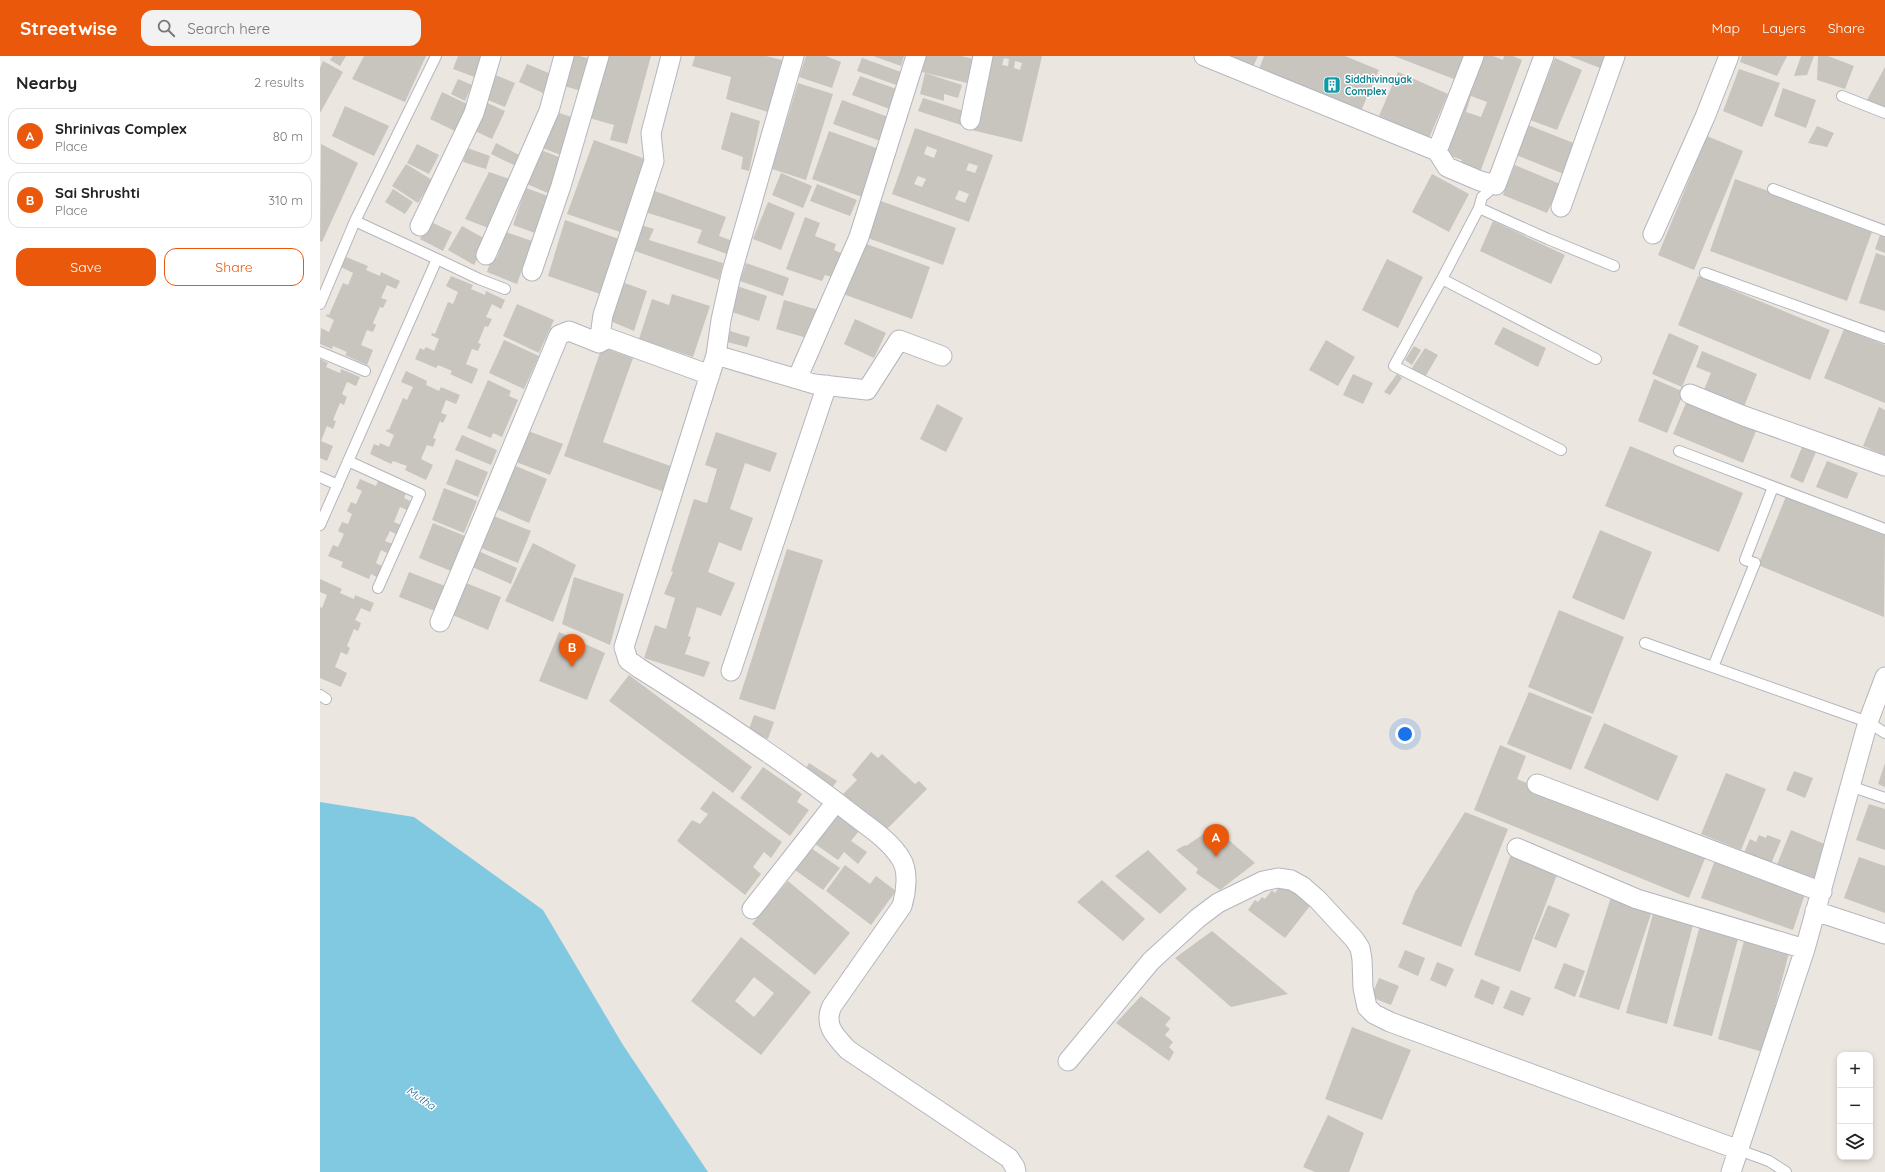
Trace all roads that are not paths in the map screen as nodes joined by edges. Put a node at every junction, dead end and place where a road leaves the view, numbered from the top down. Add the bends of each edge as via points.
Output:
1 (436, 56) edge
2 (491, 56) edge
3 (564, 56) edge
4 (598, 56) edge
5 (671, 56) edge
6 (794, 56) edge
7 (916, 56) edge
8 (983, 56) edge
9 (1204, 56) edge
10 (1474, 56) edge
11 (1544, 56) edge
12 (1615, 56) edge
13 (1729, 56) edge
14 (1842, 96) dead end
15 (1885, 113) edge
16 (970, 120) dead end
17 (1437, 151) junction
18 (1496, 185) junction
19 (1772, 189) dead end
20 (1561, 207) dead end
21 (1478, 208) junction
22 (355, 221) junction
23 (420, 226) dead end
24 (1885, 230) edge
25 (1654, 234) dead end
26 (486, 255) dead end
27 (437, 259) junction
28 (1614, 266) dead end
29 (532, 271) dead end
30 (1705, 273) dead end
31 (1442, 279) junction
32 (505, 289) dead end
33 (320, 304) edge
34 (1885, 338) edge
35 (599, 343) junction
36 (320, 352) edge
37 (716, 355) junction
38 (942, 356) dead end
39 (1596, 359) dead end
40 (364, 371) dead end
41 (710, 375) junction
42 (797, 379) junction
43 (827, 385) junction
44 (1690, 394) dead end
45 (1561, 450) dead end
46 (1678, 451) dead end
47 (348, 461) junction
48 (1885, 466) edge
49 (320, 477) edge
50 (338, 485) junction
51 (1773, 487) junction
52 (320, 525) edge
53 (1885, 529) edge
54 (378, 588) dead end
55 (440, 622) dead end
56 (1645, 643) dead end
57 (1713, 667) junction
58 (730, 671) dead end
59 (1885, 677) edge
60 (1868, 722) junction
61 (1885, 733) edge
62 (1537, 784) dead end
63 (1850, 786) junction
64 (1885, 798) edge
65 (836, 802) junction
66 (1517, 848) dead end
67 (1822, 892) junction
68 (752, 909) dead end
69 (1815, 911) junction
70 (1885, 934) edge
71 (1805, 949) junction
72 (1068, 1061) dead end
73 (1739, 1150) junction
74 (1016, 1172) edge
75 (1731, 1172) edge
76 (1786, 1172) edge

1 - 22 lane
2 - 23 street via 474,113
3 - 26 street via 549,111
4 - 29 street via 561,186
5 - 35 street via 651,133 654,160 604,315
6 - 37 street via 731,276
7 - 42 street via 859,237
8 - 16 street
9 - 17 street
10 - 17 street
11 - 18 street
12 - 20 street
13 - 25 street
14 - 15 lane
17 - 18 street via 1447,167
18 - 21 lane via 1482,197
19 - 24 lane
21 - 28 lane
21 - 31 lane
22 - 27 lane
22 - 33 lane
27 - 32 lane
27 - 47 lane
30 - 34 lane
31 - 39 lane
31 - 45 lane via 1394,366
35 - 41 street via 608,338
35 - 55 street via 569,331 559,335
36 - 40 lane
37 - 41 street
37 - 42 street
38 - 43 street via 899,340 866,390
41 - 65 street via 624,647 628,660 709,712
42 - 43 street
43 - 58 street
44 - 48 street
46 - 51 lane
47 - 50 lane
47 - 54 lane via 420,494
49 - 50 lane
50 - 52 lane
51 - 53 lane
51 - 57 lane via 1745,560 1755,563
56 - 57 lane
57 - 60 lane
59 - 60 street
60 - 61 lane
60 - 63 street
62 - 67 street
63 - 64 lane
63 - 67 street
65 - 68 street
65 - 74 street via 889,844 902,860 906,893 902,906 832,1006 828,1019 830,1030 848,1050 1009,1158
66 - 71 street via 1637,899
67 - 69 street
69 - 70 street
69 - 71 street
71 - 73 street
72 - 73 street via 1151,962 1198,918 1218,903 1263,881 1278,878 1291,880 1302,886 1354,939 1360,948 1362,958 1364,997 1367,1007 1374,1014
73 - 75 street
73 - 76 lane via 1769,1161

